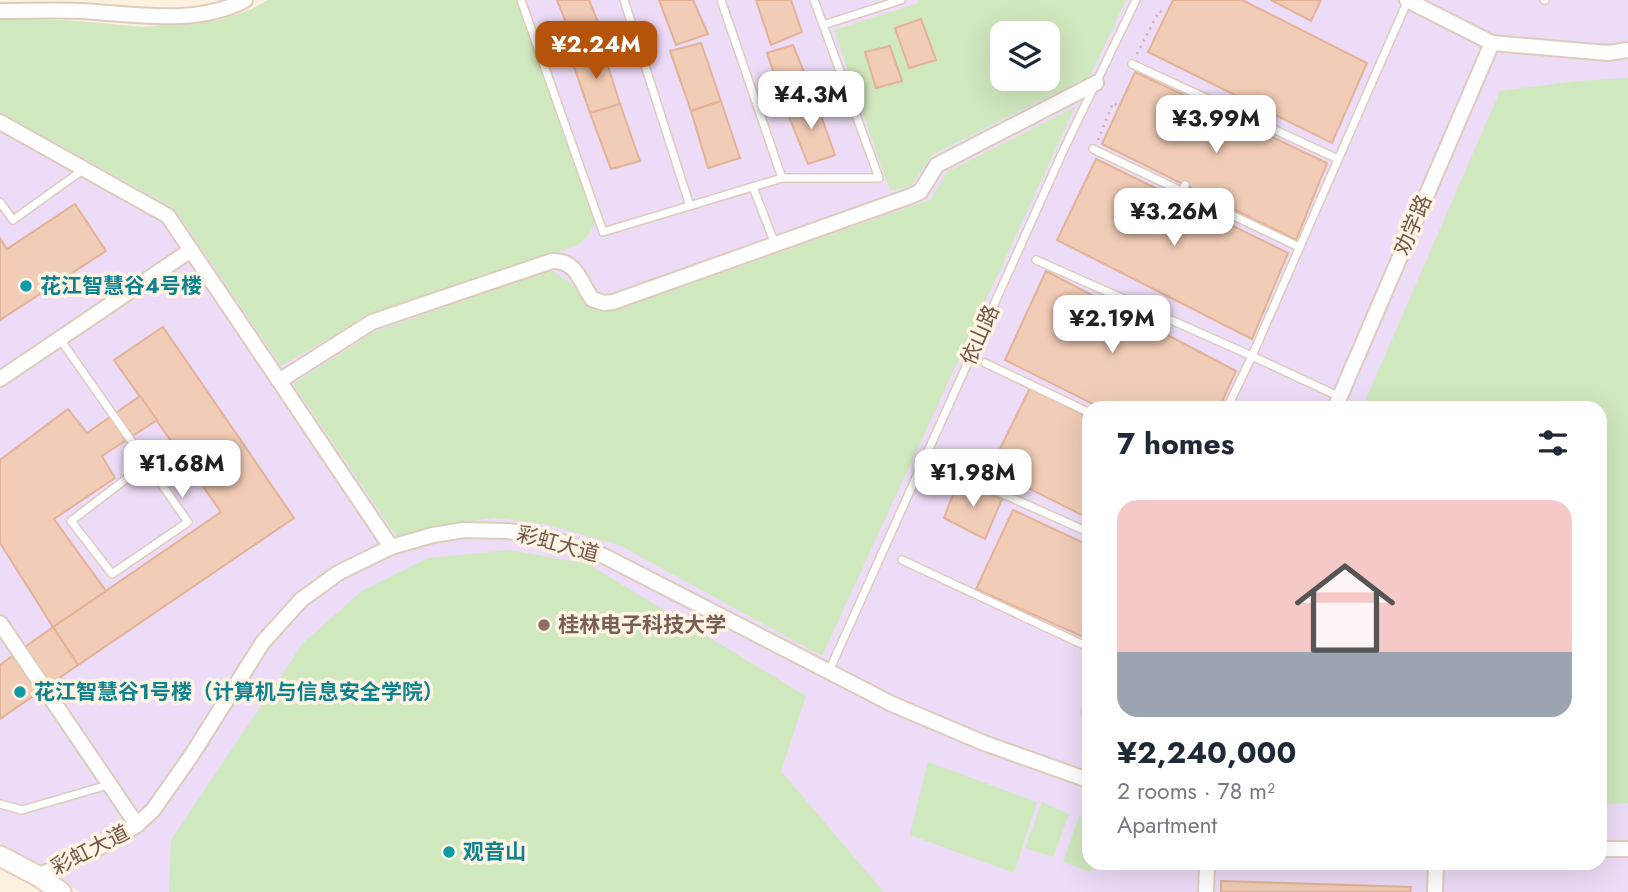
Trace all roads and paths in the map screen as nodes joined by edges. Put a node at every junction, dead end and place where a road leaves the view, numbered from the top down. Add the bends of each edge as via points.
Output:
1 (245, 0) edge
2 (521, 0) edge
3 (624, 0) edge
4 (722, 0) edge
5 (814, 0) edge
6 (901, 0) edge
7 (1136, 0) edge
8 (1408, 0) edge
9 (0, 10) edge
10 (1166, 14) dead end
11 (823, 25) junction
12 (1492, 43) junction
13 (1628, 50) edge
14 (1132, 64) joint
15 (1096, 83) junction
16 (1119, 107) dead end
17 (0, 122) edge
18 (1093, 149) joint
19 (1338, 159) junction
20 (85, 169) junction
21 (782, 178) junction
22 (753, 187) junction
23 (0, 202) edge
24 (690, 206) junction
25 (775, 244) junction
26 (1299, 247) junction
27 (191, 250) junction
28 (1036, 260) dead end
29 (60, 338) junction
30 (1252, 356) junction
31 (985, 363) dead end
32 (0, 379) edge
33 (279, 381) junction
34 (1230, 401) edge
35 (1335, 401) edge
36 (1337, 401) edge
37 (1082, 409) edge
38 (147, 463) junction
39 (939, 465) dead end
40 (1082, 529) edge
41 (391, 547) junction
42 (901, 560) dead end
43 (0, 623) edge
44 (1082, 644) edge
45 (828, 671) junction
46 (1082, 778) edge
47 (109, 784) junction
48 (0, 804) edge
49 (137, 825) junction
50 (1607, 849) edge
51 (1628, 849) edge
52 (0, 856) edge
53 (1208, 870) edge
54 (1436, 870) edge
55 (38, 876) junction
56 (61, 892) edge
57 (1206, 892) edge
58 (1435, 892) edge

1 - 9 street via 207,14
2 - 24 lane via 603,232
3 - 24 lane
4 - 21 lane
5 - 11 lane
6 - 11 lane
7 - 15 lane, 依山路
8 - 12 street
8 - 19 lane
10 - 14 path via 1159,10
11 - 21 lane via 878,178
12 - 13 street via 1608,53
12 - 36 street, 劝学路
14 - 19 lane
15 - 25 street via 937,165 920,192
15 - 45 lane, 依山路
16 - 18 path via 1113,103
17 - 20 street
18 - 26 lane
19 - 26 lane
20 - 23 lane via 13,220
20 - 27 street via 164,212
21 - 22 lane
22 - 24 lane
22 - 25 lane
25 - 33 street via 604,303 590,298 571,266 552,261 372,322
26 - 30 lane
27 - 29 street
27 - 33 street
28 - 30 lane
29 - 32 street
29 - 38 lane
30 - 34 lane
30 - 35 lane
31 - 37 lane
33 - 41 street
38 - 38 lane via 188,522 112,574 71,521
39 - 40 lane
41 - 45 street, 彩虹大道 via 433,535 483,530 576,545
41 - 49 street, 彩虹大道 via 338,573 283,618 153,810
42 - 44 lane
43 - 47 street
45 - 46 street, 彩虹大道 via 984,743
47 - 48 lane via 22,810
47 - 49 street
49 - 55 street, 彩虹大道
50 - 51 street
52 - 55 main road
53 - 57 street
54 - 58 street
55 - 56 main road

